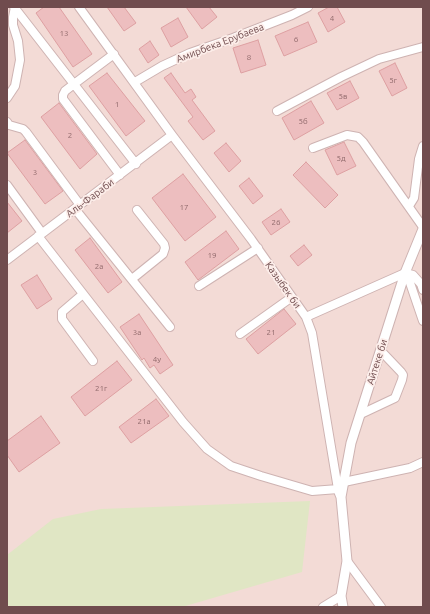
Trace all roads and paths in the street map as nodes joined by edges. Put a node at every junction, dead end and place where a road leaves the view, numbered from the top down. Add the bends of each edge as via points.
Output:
1 (15, 7) edge
2 (79, 7) edge
3 (308, 7) edge
4 (423, 47) edge
5 (114, 54) junction
6 (135, 82) junction
7 (74, 84) junction
8 (7, 98) edge
9 (277, 111) dead end
10 (7, 122) edge
11 (172, 135) junction
12 (423, 146) edge
13 (313, 148) dead end
14 (136, 164) junction
15 (120, 175) junction
16 (7, 185) edge
17 (408, 206) junction
18 (78, 207) junction
19 (137, 210) dead end
20 (423, 228) edge
21 (40, 235) junction
22 (419, 247) edge
23 (258, 248) junction
24 (7, 260) edge
25 (406, 273) junction
26 (132, 279) junction
27 (199, 286) dead end
28 (423, 290) edge
29 (83, 294) junction
30 (292, 297) junction
31 (306, 317) junction
32 (423, 321) edge
33 (170, 327) dead end
34 (240, 334) dead end
35 (381, 352) junction
36 (93, 361) dead end
37 (361, 414) junction
38 (423, 462) edge
39 (341, 489) junction
40 (347, 561) junction
41 (342, 596) junction
42 (323, 607) edge
43 (343, 607) edge
44 (381, 607) edge

1 - 7 street
1 - 8 street via 13,25 20,60 15,86
2 - 5 street, Казыбек би
3 - 6 street, Амирбека Ерубаева via 255,30 190,53
4 - 9 street via 379,59
5 - 6 street, Казыбек би
5 - 7 street
6 - 11 street, Казыбек би
7 - 14 street
7 - 15 street via 65,90 63,98
10 - 18 street via 26,132
11 - 14 street, Аль-Фараби
11 - 23 street, Казыбек би
12 - 17 street via 414,198
13 - 17 street via 347,135 358,137
14 - 15 street, Аль-Фараби
15 - 18 street, Аль-Фараби
16 - 21 street
17 - 20 street
18 - 21 street, Аль-Фараби
18 - 26 street
19 - 26 street via 165,248 163,254
20 - 22 street, Айтеке би
21 - 24 street, Аль-Фараби
21 - 29 street
22 - 25 street, Айтеке би
23 - 27 street
23 - 30 street, Казыбек би
25 - 28 street via 413,275
25 - 31 street
25 - 32 street
25 - 35 street, Айтеке би
26 - 33 street
29 - 36 street via 62,312 62,319
29 - 39 street via 207,449 231,466 312,492
30 - 31 street, Казыбек би
30 - 34 street
31 - 39 street, Казыбек би via 312,333
35 - 37 street, Айтеке би
35 - 37 street via 401,372 402,380 395,398
37 - 39 street, Айтеке би via 351,443
38 - 39 street
39 - 40 street, Казыбек би
40 - 41 street, Казыбек би
40 - 44 street
41 - 42 street
41 - 43 street, Казыбек би

